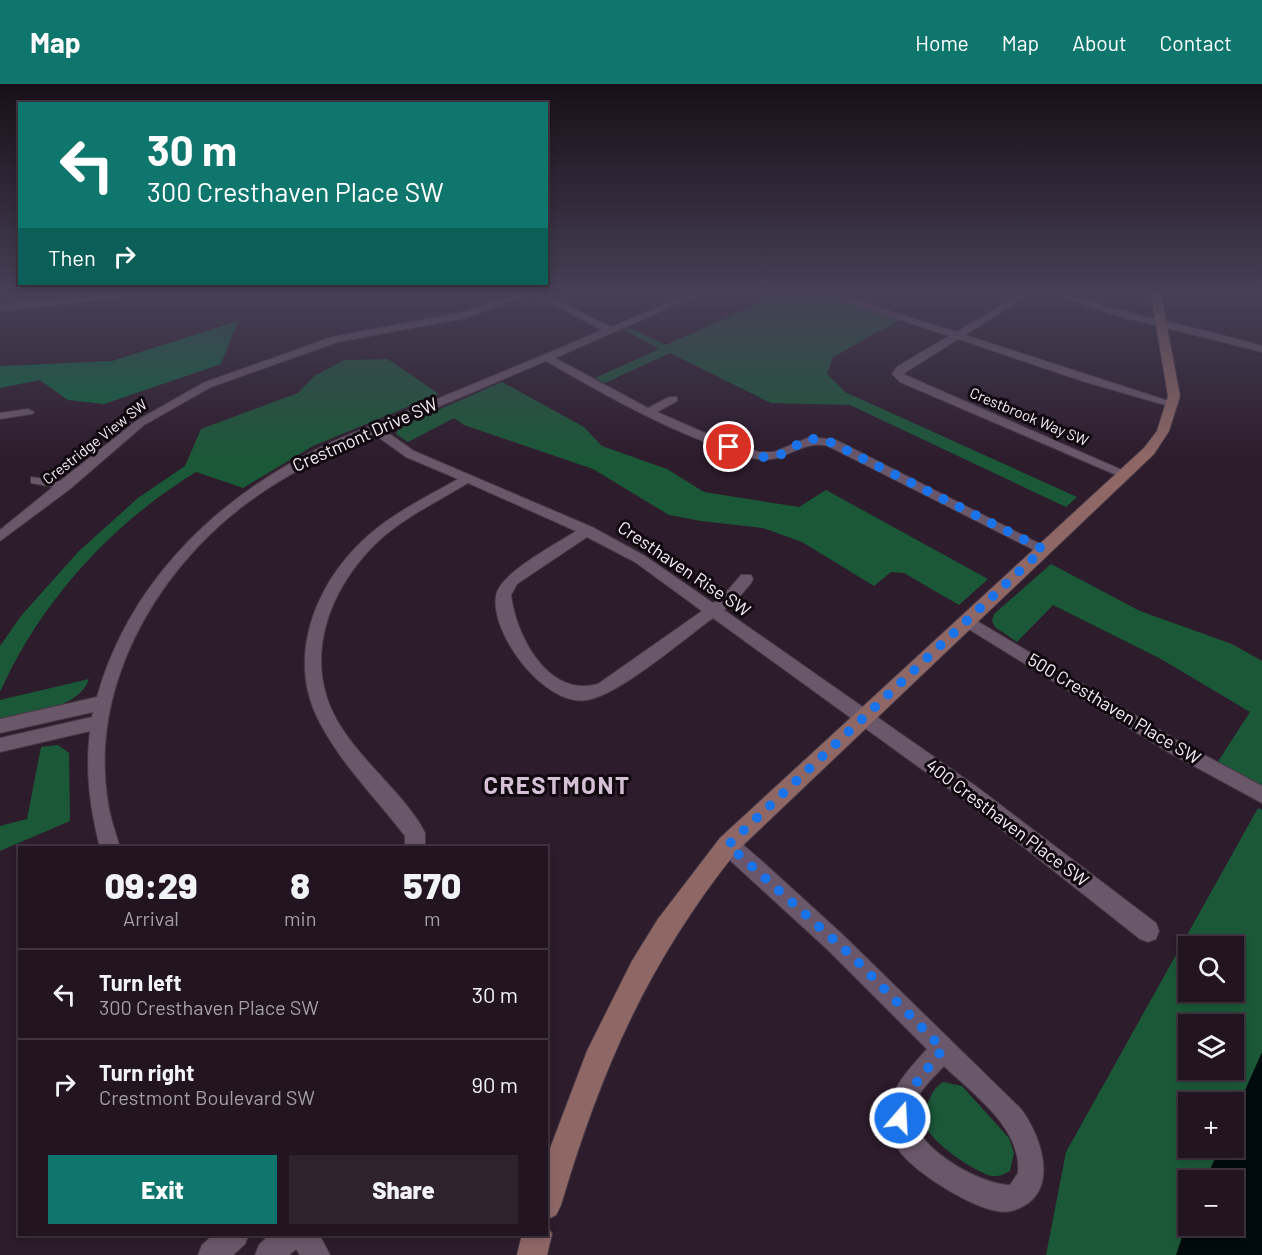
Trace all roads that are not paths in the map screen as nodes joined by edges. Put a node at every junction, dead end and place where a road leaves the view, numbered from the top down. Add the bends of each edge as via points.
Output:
1 (305, 350) edge
2 (563, 350) edge
3 (932, 350) edge
4 (1000, 350) edge
5 (1166, 350) edge
6 (546, 357) junction
7 (673, 399) dead end
8 (1172, 404) junction
9 (28, 412) dead end
10 (647, 413) junction
11 (0, 416) edge
12 (375, 429) junction
13 (1125, 474) junction
14 (468, 478) junction
15 (36, 480) dead end
16 (65, 486) junction
17 (587, 530) junction
18 (0, 537) edge
19 (1043, 549) junction
20 (746, 579) dead end
21 (714, 610) junction
22 (967, 621) junction
23 (102, 703) junction
24 (863, 717) junction
25 (99, 722) junction
26 (0, 726) edge
27 (0, 745) edge
28 (1262, 795) edge
29 (728, 845) junction
30 (109, 846) edge
31 (415, 846) edge
32 (1148, 931) dead end
33 (943, 1049) junction
34 (548, 1199) edge
35 (233, 1236) edge
36 (289, 1236) edge
37 (303, 1236) edge
38 (537, 1236) edge
39 (212, 1255) edge
40 (269, 1255) edge
41 (316, 1255) edge
42 (532, 1255) edge

1 - 16 street, Crestridge View SW via 182,397 140,423
2 - 6 street, Crestmont Drive SW
3 - 13 street, Crestbrook Way SW via 897,374
4 - 8 street
5 - 8 street via 1174,389
6 - 10 street
6 - 12 street, Crestmont Drive SW
7 - 10 street
8 - 13 street via 1159,437
9 - 11 street
10 - 19 street via 762,457 776,456 806,440 826,440
12 - 14 street, Cresthaven Rise SW via 410,454
12 - 23 street, Crestmont Drive SW via 319,453 273,480 234,507 193,544 140,611 117,656
13 - 19 street
14 - 17 street, Cresthaven Rise SW
14 - 31 street via 399,518 351,559 333,584 313,636 311,662 315,687 327,720 415,834
15 - 16 street
16 - 18 street, Crestridge View SW
17 - 21 street, Cresthaven Rise SW via 640,559
17 - 21 street via 512,580 502,595 516,643 559,689 573,695 596,693
19 - 22 street
20 - 21 street
21 - 24 street, Cresthaven Rise SW
22 - 24 street
22 - 28 street, 500 Cresthaven Place SW via 1174,747
23 - 25 street, Crestmont Drive SW
23 - 26 street
24 - 29 street
24 - 32 street, 400 Cresthaven Place SW via 970,793
25 - 27 street
25 - 30 street, Crestmont Drive SW via 96,784
29 - 33 street via 853,957
29 - 34 street via 675,912 615,1017 580,1098
33 - 33 street via 901,1107 903,1130 909,1143 928,1162 987,1197 1015,1196 1023,1190 1031,1172 1025,1139 1011,1119
35 - 39 street
36 - 40 street
37 - 41 street
38 - 42 street

